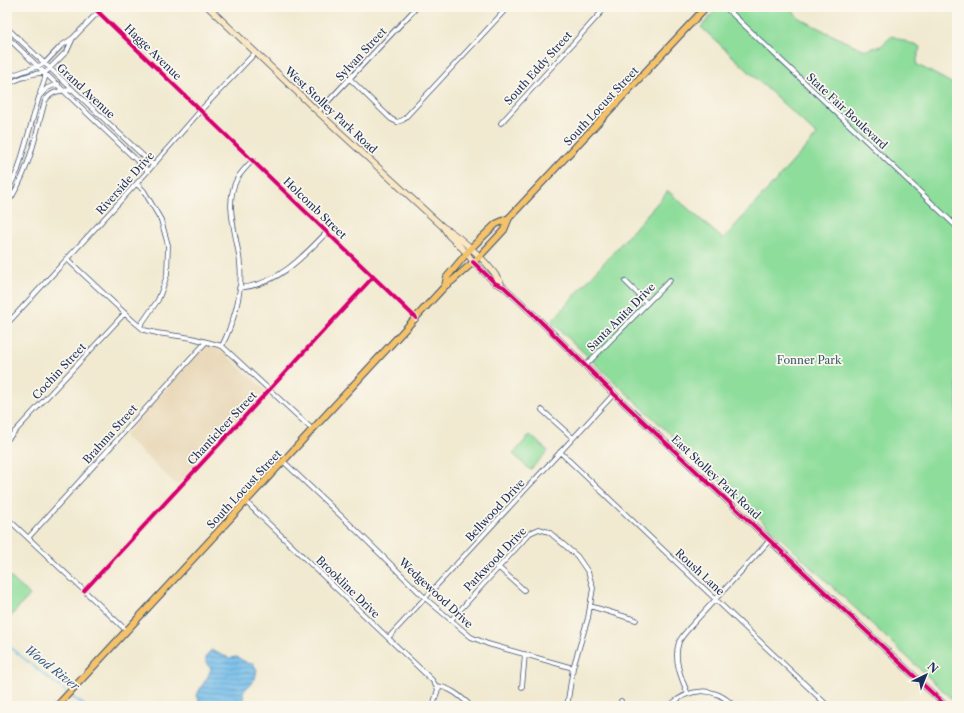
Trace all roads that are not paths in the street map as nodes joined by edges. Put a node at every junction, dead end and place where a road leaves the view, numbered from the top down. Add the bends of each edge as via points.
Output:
1 (93, 7) edge
2 (103, 7) edge
3 (208, 7) edge
4 (417, 7) edge
5 (508, 7) edge
6 (606, 7) edge
7 (706, 7) edge
8 (724, 7) edge
9 (98, 12) junction
10 (7, 28) edge
11 (7, 37) edge
12 (73, 38) junction
13 (255, 53) junction
14 (44, 64) junction
15 (37, 66) junction
16 (50, 69) junction
17 (45, 73) junction
18 (7, 77) edge
19 (350, 79) junction
20 (57, 84) junction
21 (66, 84) junction
22 (7, 85) edge
23 (72, 90) junction
24 (64, 91) junction
25 (39, 97) junction
26 (201, 110) junction
27 (318, 112) junction
28 (501, 123) dead end
29 (253, 160) junction
30 (153, 166) junction
31 (148, 171) junction
32 (137, 184) junction
33 (7, 192) edge
34 (7, 204) edge
35 (509, 218) junction
36 (957, 227) edge
37 (327, 232) junction
38 (469, 251) junction
39 (479, 257) junction
40 (67, 259) junction
41 (473, 262) junction
42 (373, 277) junction
43 (670, 280) dead end
44 (625, 281) dead end
45 (445, 286) junction
46 (504, 287) junction
47 (239, 288) junction
48 (647, 304) junction
49 (125, 314) junction
50 (416, 318) junction
51 (7, 324) edge
52 (140, 326) junction
53 (206, 342) junction
54 (222, 346) junction
55 (585, 366) junction
56 (269, 390) junction
57 (614, 394) junction
58 (542, 410) dead end
59 (313, 430) junction
60 (573, 438) junction
61 (7, 440) edge
62 (560, 452) junction
63 (283, 461) junction
64 (246, 502) junction
65 (7, 518) edge
66 (28, 538) junction
67 (770, 540) junction
68 (498, 568) junction
69 (524, 590) dead end
70 (84, 591) junction
71 (426, 598) junction
72 (715, 599) junction
73 (590, 606) junction
74 (451, 620) junction
75 (636, 620) dead end
76 (127, 631) junction
77 (388, 638) junction
78 (525, 654) junction
79 (573, 668) junction
80 (436, 686) junction
81 (522, 687) dead end
82 (688, 694) junction
83 (621, 700) dead end
84 (57, 706) edge
85 (433, 706) edge
86 (471, 706) edge
87 (567, 706) edge
88 (621, 706) edge
89 (669, 706) edge
90 (734, 706) edge
91 (828, 706) edge
92 (946, 706) edge

1 - 9 street, Hagge Avenue
2 - 9 street
3 - 13 street, West Stolley Park Road
4 - 19 street, Sylvan Street
5 - 19 street via 403,120 397,122 388,116
6 - 28 street, South Eddy Street
7 - 35 main road, South Locust Street
8 - 36 street, State Fair Boulevard
9 - 12 street
9 - 26 street, Hagge Avenue
10 - 14 street, Grand Avenue
11 - 15 street, Grand Avenue
12 - 14 street via 61,46
12 - 16 street via 67,51
13 - 26 street, Riverside Drive
13 - 27 street, West Stolley Park Road
14 - 15 street
14 - 16 street, Grand Avenue
14 - 17 street
15 - 17 street, Grand Avenue
15 - 18 street
16 - 17 street
16 - 21 street, Grand Avenue
17 - 20 street, Grand Avenue
17 - 22 street via 38,73
17 - 25 street
19 - 27 street, Sylvan Street
20 - 21 street
20 - 24 street, Grand Avenue
20 - 25 street via 47,88
21 - 23 street, Grand Avenue
23 - 24 street
23 - 30 street, Grand Avenue
24 - 31 street, Grand Avenue
24 - 34 street via 52,93 45,101 26,171
25 - 33 street via 18,170
26 - 29 street, Holcomb Street
26 - 30 street, Riverside Drive
27 - 38 street, West Stolley Park Road via 443,227 452,232
29 - 37 street, Holcomb Street
29 - 47 street via 237,180 233,190 233,222 240,265
30 - 31 street, Riverside Drive
31 - 32 street, Riverside Drive
32 - 40 street, Riverside Drive
32 - 52 street via 161,220 168,245 167,274 163,287 158,300
35 - 38 main road, South Locust Street via 496,224
35 - 39 main road, South Locust Street via 504,230
37 - 42 street, Holcomb Street
37 - 47 street via 297,263 281,274 261,283
38 - 39 street, West Stolley Park Road
38 - 41 street, West Stolley Park Road
38 - 45 main road, South Locust Street via 447,277
39 - 41 main road, South Locust Street
39 - 46 street, East Stolley Park Road
40 - 49 street
40 - 51 street, Riverside Drive
41 - 45 main road, South Locust Street
41 - 46 street, East Stolley Park Road via 495,283
42 - 50 street, Holcomb Street
42 - 56 street, Chanticleer Street
43 - 48 street, Santa Anita Drive
44 - 48 street
45 - 50 main road, South Locust Street
46 - 55 street, East Stolley Park Road
47 - 54 street via 230,330
48 - 55 street, Santa Anita Drive
49 - 52 street
49 - 61 street, Cochin Street
50 - 59 main road, South Locust Street
52 - 53 street via 144,330
53 - 54 street
53 - 66 street, Brahma Street
54 - 56 street
55 - 57 street, East Stolley Park Road
56 - 59 street
56 - 70 street, Chanticleer Street
57 - 60 street, Bellwood Drive
57 - 67 street, East Stolley Park Road
58 - 60 street
59 - 63 main road, South Locust Street
60 - 62 street, Bellwood Drive
62 - 71 street, Bellwood Drive
62 - 72 street, Roush Lane
63 - 64 main road, South Locust Street
63 - 71 street, Wedgewood Drive
64 - 76 main road, South Locust Street
64 - 77 street, Brookline Drive
65 - 66 street
66 - 70 street
67 - 72 street
67 - 92 street, East Stolley Park Road
68 - 69 street
68 - 73 street, Parkwood Drive via 530,533 539,529 549,532 577,556 588,572 593,588
68 - 74 street, Parkwood Drive
70 - 76 street
71 - 74 street, Wedgewood Drive
71 - 77 street, Bellwood Drive
72 - 82 street via 679,642 677,657 680,676
72 - 91 street, Roush Lane
73 - 75 street
73 - 79 street, Parkwood Drive
74 - 78 street, Wedgewood Drive via 471,637
76 - 84 main road, South Locust Street
77 - 80 street, Brookline Drive
78 - 79 street, Wedgewood Drive
78 - 81 street
79 - 87 street
80 - 85 street via 438,689
80 - 86 street via 451,690
82 - 89 street
82 - 90 street via 704,691 716,693
83 - 88 street

